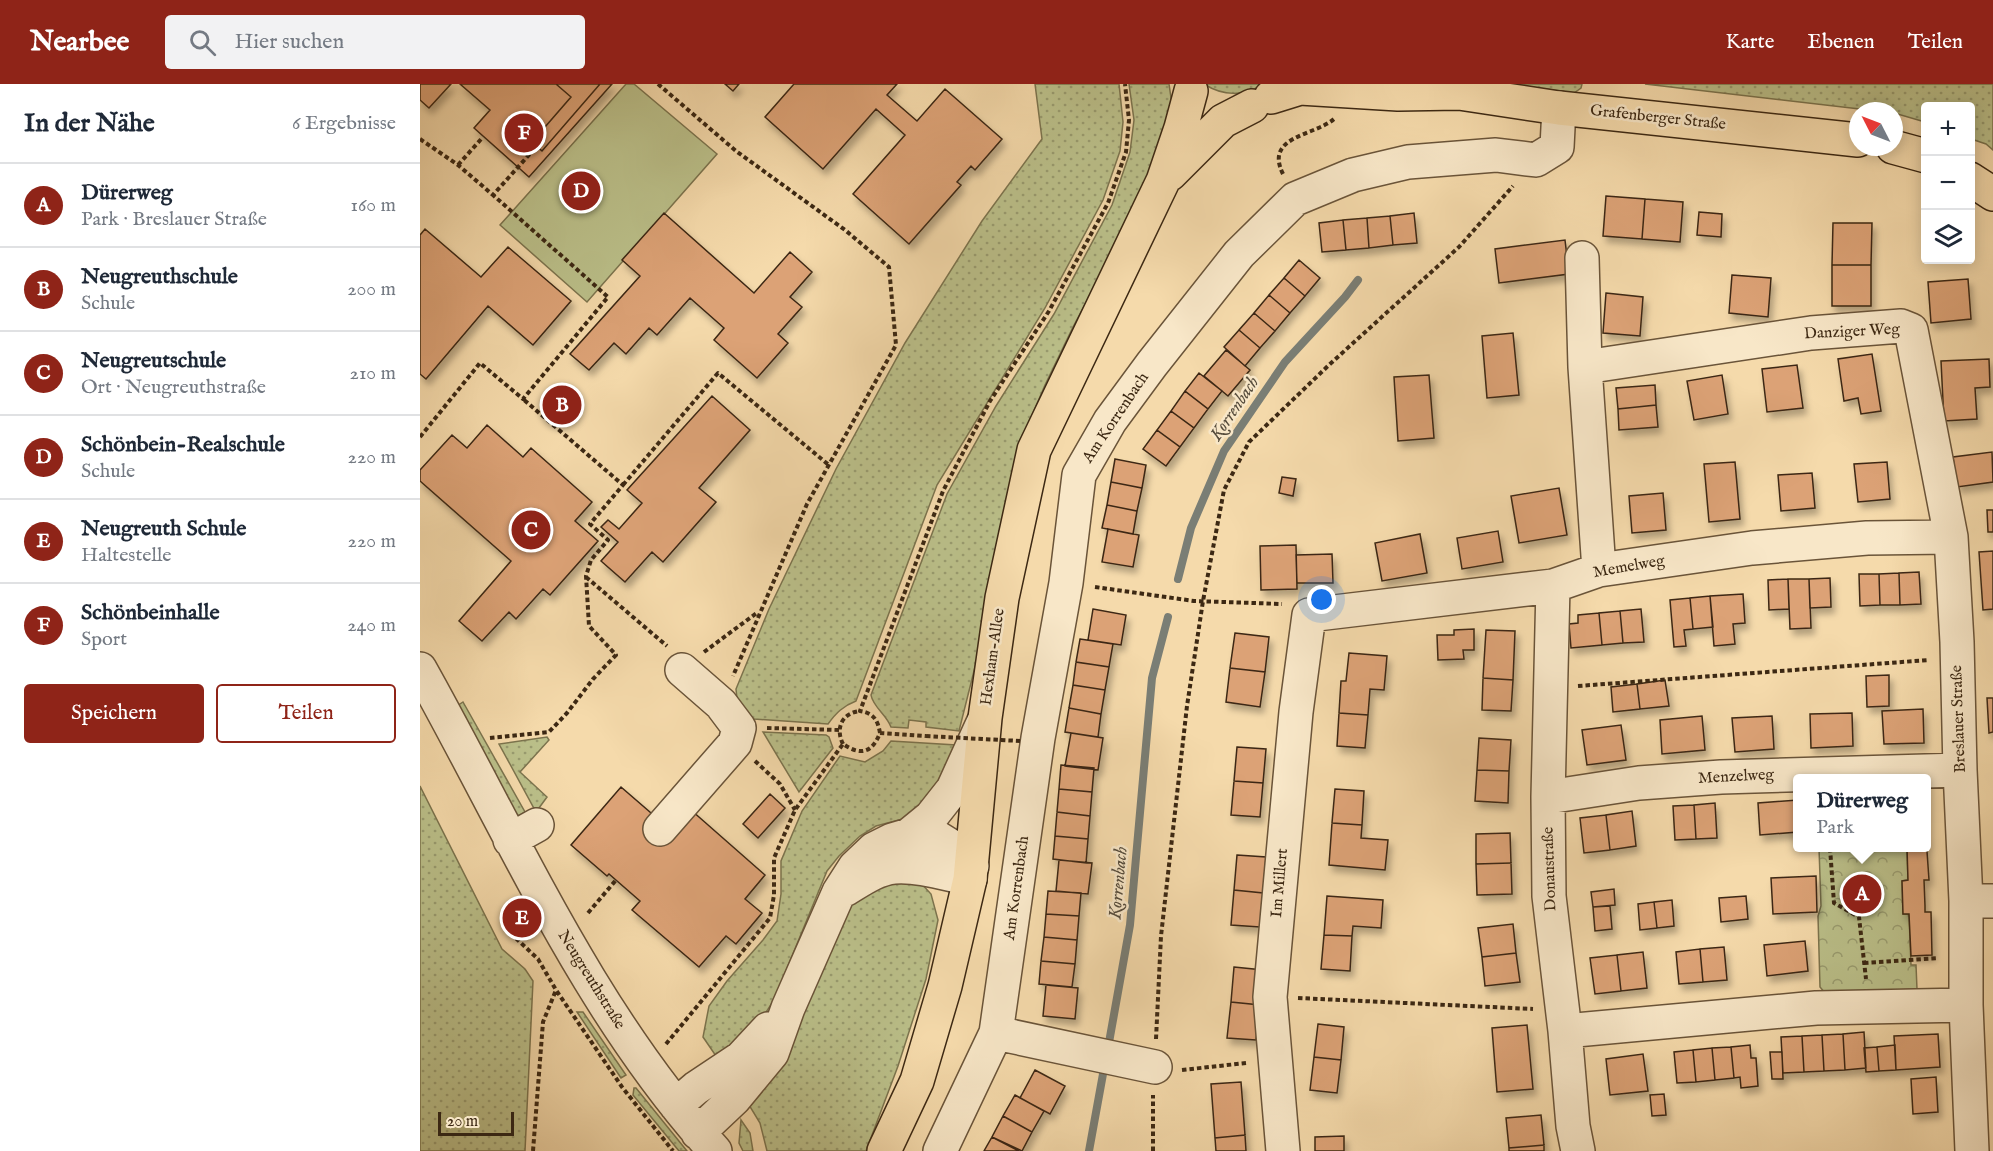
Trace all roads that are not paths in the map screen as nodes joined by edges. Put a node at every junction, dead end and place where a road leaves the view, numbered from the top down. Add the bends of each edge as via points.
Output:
1 (1188, 88) edge
2 (1445, 89) edge
3 (1269, 95) edge
4 (1559, 108) junction
5 (1849, 139) edge
6 (1903, 150) edge
7 (1921, 155) edge
8 (1163, 182) junction
9 (1975, 182) edge
10 (1993, 194) edge
11 (1582, 258) dead end
12 (1584, 367) junction
13 (1951, 537) junction
14 (1599, 570) junction
15 (1553, 586) junction
16 (1309, 615) joint
17 (685, 667) road end
18 (420, 669) edge
19 (985, 718) junction
20 (1960, 770) junction
21 (1823, 774) edge
22 (1793, 775) edge
23 (1548, 797) junction
24 (660, 829) dead end
25 (909, 835) junction
26 (971, 872) junction
27 (839, 892) junction
28 (1979, 901) edge
29 (1966, 1005) junction
30 (788, 1008) junction
31 (1563, 1021) junction
32 (996, 1032) junction
33 (1155, 1070) road end
34 (676, 1105) junction
35 (707, 1142) edge
36 (884, 1151) edge
37 (940, 1151) edge
38 (1283, 1151) edge
39 (1578, 1151) edge
40 (1972, 1151) edge

1 - 3 main road via 1210,104 1231,108
1 - 8 main road, Hexham-Allee via 1181,129
2 - 3 main road, Grafenberger Straße via 1398,94 1300,88
2 - 4 main road, Grafenberger Straße
3 - 8 main road, Hexham-Allee via 1223,121
4 - 5 main road, Grafenberger Straße
4 - 32 street, Am Korrenbach via 1557,147 1536,160 1496,155 1408,162 1353,175 1295,199 1239,254 1110,421 1078,475 1066,583 1038,738
6 - 7 main road
8 - 19 main road, Hexham-Allee via 1034,450 1002,598
9 - 10 main road
11 - 12 street
12 - 13 street, Danziger Weg via 1811,333 1900,326 1911,330
12 - 14 street
13 - 14 street, Memelweg via 1867,538 1752,548
13 - 20 street, Breslauer Straße
14 - 15 street, Memelweg
15 - 16 street, Memelweg
15 - 23 street, Donaustraße
16 - 38 street, Im Millert via 1296,712 1270,997
17 - 24 street via 732,725
18 - 34 street, Neugreuthstraße via 524,832 582,969
19 - 25 street via 953,789 931,818
19 - 26 main road, Hexham-Allee
20 - 21 street, Menzelweg
20 - 28 street, Breslauer Straße
22 - 23 street, Menzelweg via 1639,783
23 - 31 street, Donaustraße via 1549,896
25 - 26 street via 938,838 954,848
25 - 27 street via 874,849 855,867
26 - 27 street via 894,867 873,873
26 - 36 main road, Hexham-Allee via 945,986 917,1081
27 - 30 street
28 - 29 street, Breslauer Straße via 1966,957
29 - 31 street
29 - 40 street, Breslauer Straße
30 - 34 street via 741,1058
30 - 35 street via 772,1053 734,1099
31 - 39 street, Donaustraße
32 - 33 street
32 - 37 street, Am Korrenbach
34 - 35 street, Neugreuthstraße

